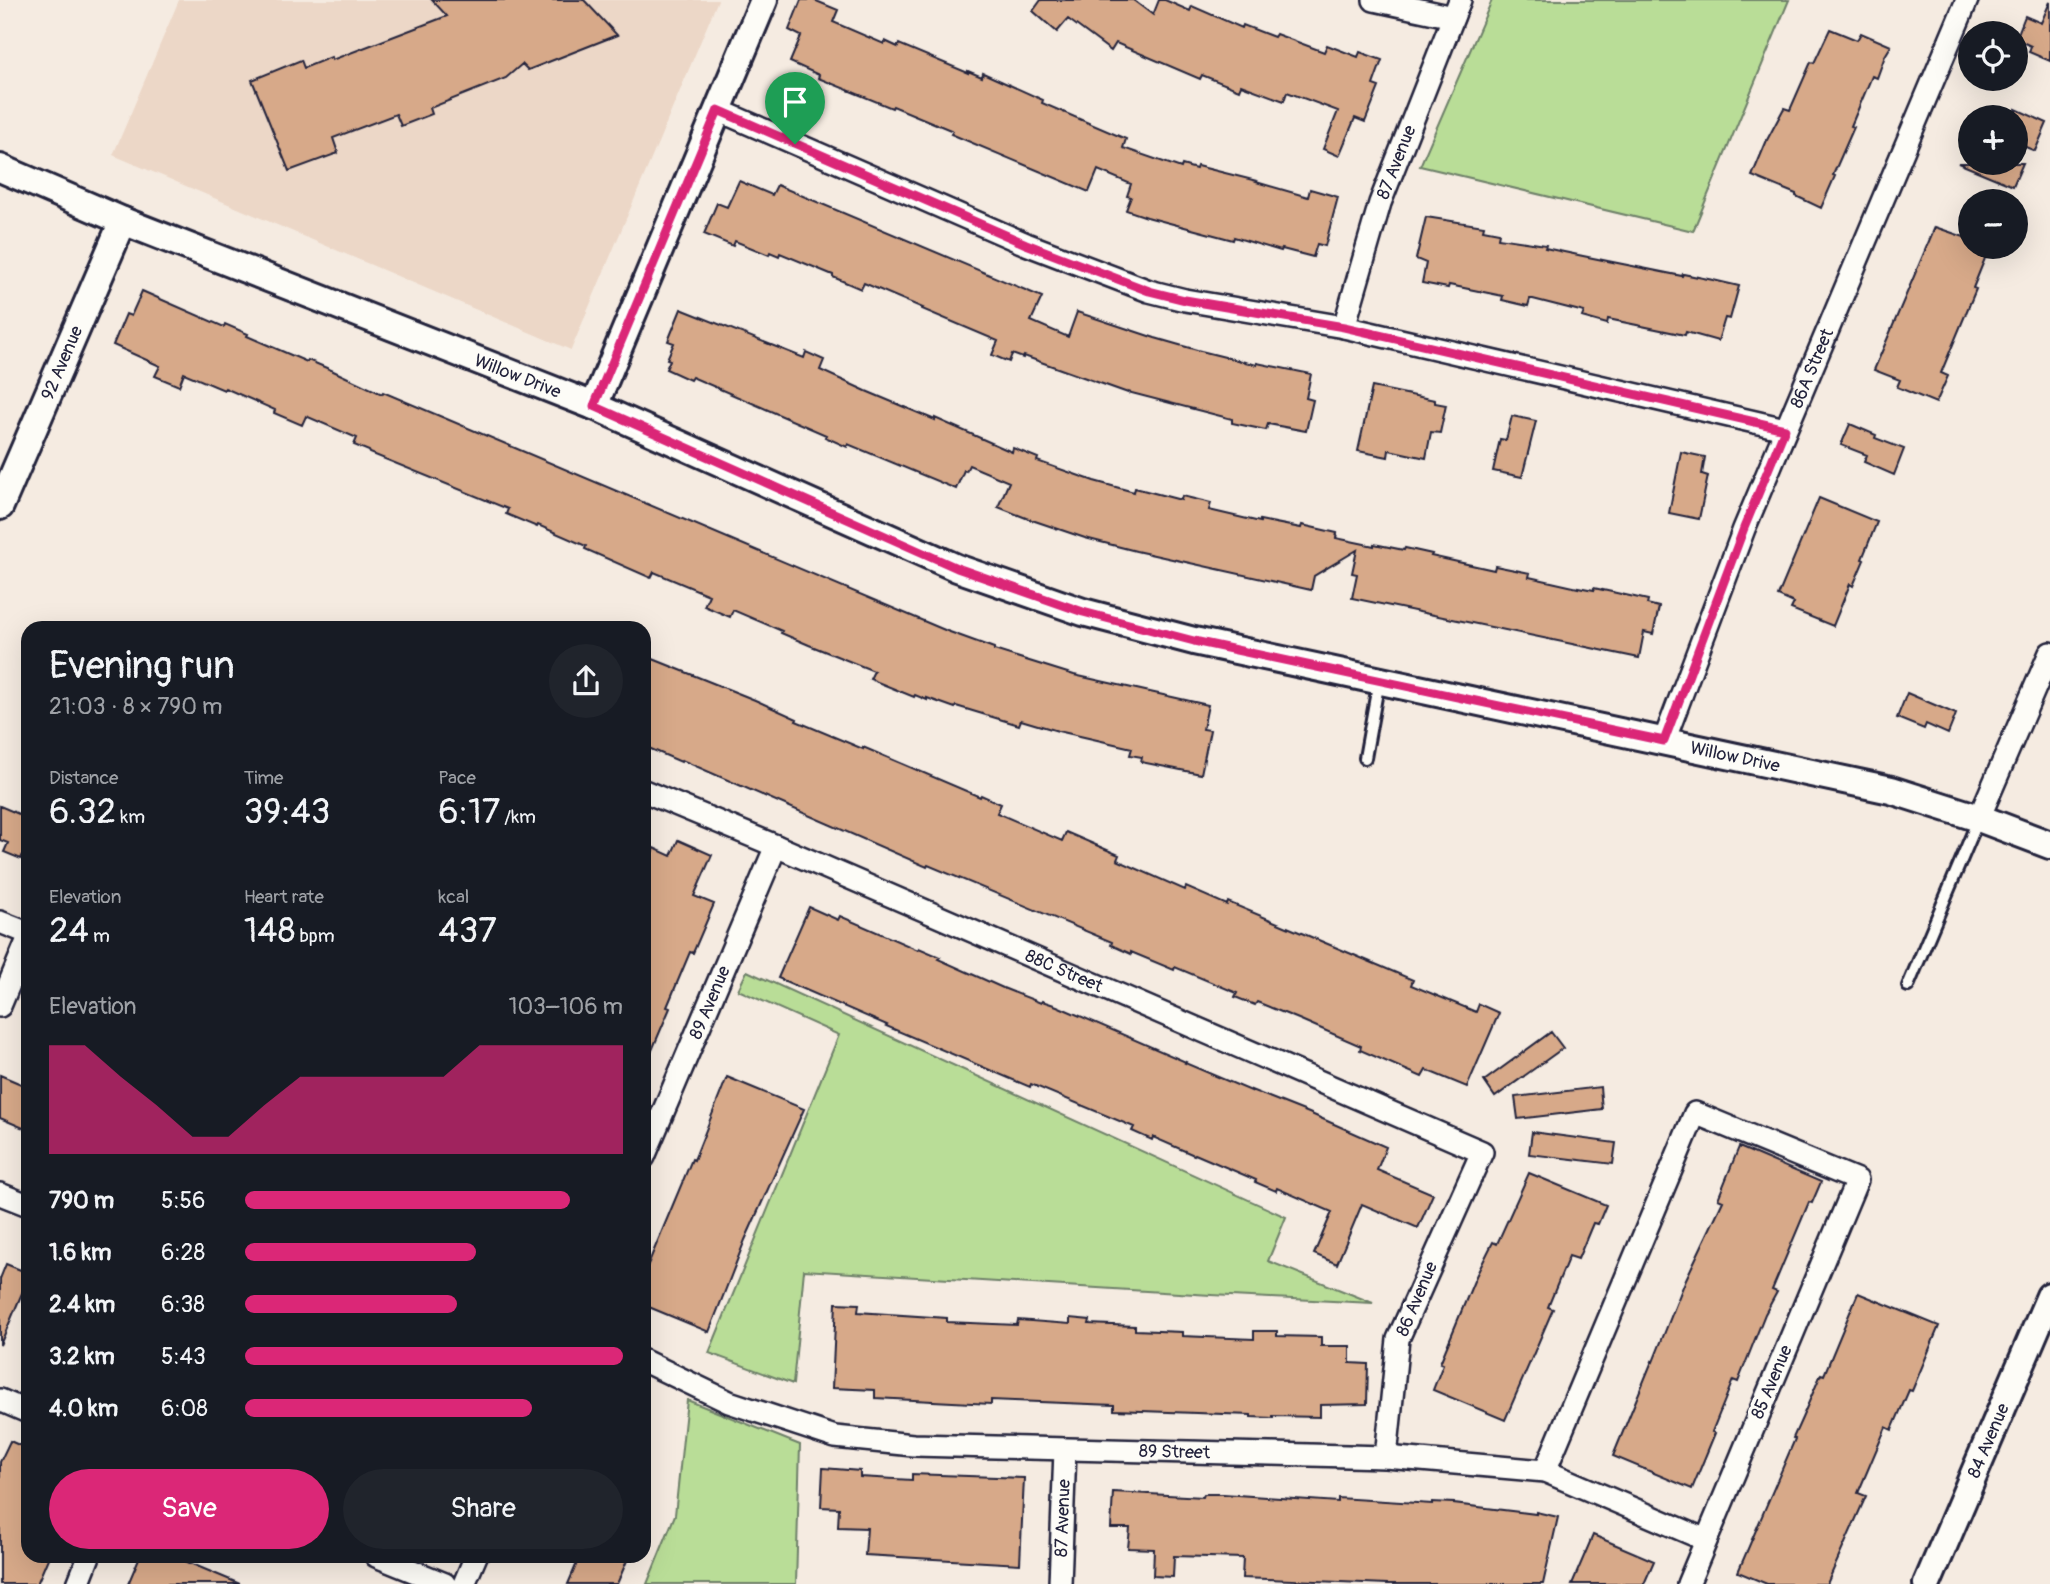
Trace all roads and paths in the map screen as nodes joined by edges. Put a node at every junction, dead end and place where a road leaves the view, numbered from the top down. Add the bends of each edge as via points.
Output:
1 (764, 0) edge
2 (1374, 0) edge
3 (1967, 0) edge
4 (1457, 8) edge
5 (718, 110) junction
6 (0, 168) edge
7 (123, 221) junction
8 (1344, 327) junction
9 (594, 406) junction
10 (1785, 429) junction
11 (0, 506) edge
12 (2050, 653) edge
13 (1379, 680) junction
14 (1664, 741) junction
15 (1366, 758) dead end
16 (651, 794) edge
17 (1979, 818) junction
18 (2050, 845) edge
19 (776, 846) junction
20 (0, 922) edge
21 (21, 930) edge
22 (21, 956) edge
23 (1908, 985) dead end
24 (0, 1006) edge
25 (651, 1141) edge
26 (1482, 1152) joint
27 (0, 1194) edge
28 (21, 1202) edge
29 (2050, 1296) edge
30 (651, 1364) edge
31 (0, 1400) edge
32 (21, 1409) edge
33 (1065, 1450) junction
34 (1386, 1457) junction
35 (1545, 1471) junction
36 (1706, 1540) junction
37 (86, 1563) edge
38 (393, 1563) edge
39 (473, 1563) edge
40 (78, 1584) edge
41 (445, 1584) edge
42 (464, 1584) edge
43 (1060, 1584) edge
44 (1688, 1584) edge
45 (1927, 1584) edge

1 - 5 street
2 - 4 street
3 - 10 street, 86A Street
4 - 8 street, 87 Avenue via 1380,203
5 - 8 street via 1026,244 1149,291
5 - 9 street
6 - 7 street, Willow Drive
7 - 9 street, Willow Drive
7 - 11 street, 92 Avenue
8 - 10 street
9 - 13 street, Willow Drive via 957,568 1083,612
10 - 14 street, 86A Street
12 - 17 street
13 - 14 street, Willow Drive
13 - 15 lane
14 - 17 street, Willow Drive via 1891,790
16 - 19 street, 88C Street
17 - 18 street, Willow Drive
17 - 23 lane
19 - 25 street, 89 Avenue
19 - 26 street, 88C Street
20 - 21 street
22 - 24 street
26 - 34 street, 86 Avenue via 1398,1339
27 - 28 street
29 - 45 street, 84 Avenue
30 - 33 street, 89 Street via 729,1402 835,1437 913,1445
31 - 32 street
33 - 34 street, 89 Street
33 - 43 street, 87 Avenue
34 - 35 street, 89 Street
35 - 36 street, 89 Street
35 - 36 street, 85 Avenue via 1695,1113 1857,1180
36 - 44 street, 85 Avenue
37 - 40 street
38 - 41 street
39 - 42 street

